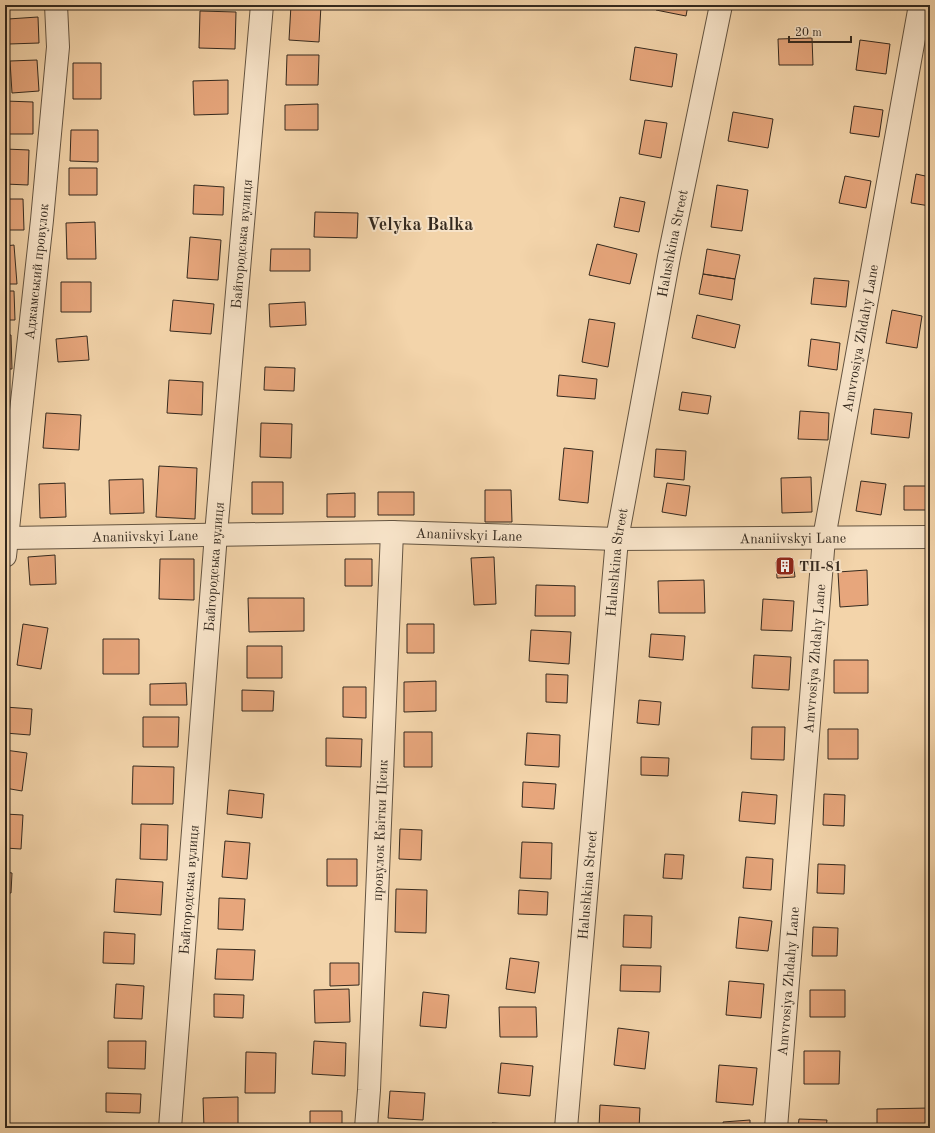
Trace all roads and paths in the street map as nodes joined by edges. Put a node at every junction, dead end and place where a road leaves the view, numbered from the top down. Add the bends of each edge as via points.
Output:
1 (56, 5) edge
2 (262, 5) edge
3 (721, 5) edge
4 (920, 5) edge
5 (392, 532) junction
6 (216, 534) junction
7 (930, 537) edge
8 (824, 538) junction
9 (617, 539) junction
10 (6, 547) edge
11 (170, 1128) edge
12 (366, 1128) edge
13 (566, 1128) edge
14 (776, 1128) edge

1 - 10 street, Аджамський провулок via 58,55
2 - 6 street, Байгородська вулиця
3 - 9 street, Halushkina Street
4 - 8 street, Amvrosiya Zhdahy Lane
5 - 6 street, Ananiivskyi Lane
5 - 9 street, Ananiivskyi Lane
5 - 12 street, провулок Квітки Цісик
6 - 10 street, Ananiivskyi Lane
6 - 11 street, Байгородська вулиця
7 - 8 street, Ananiivskyi Lane
8 - 9 street, Ananiivskyi Lane
8 - 14 street, Amvrosiya Zhdahy Lane
9 - 13 street, Halushkina Street

